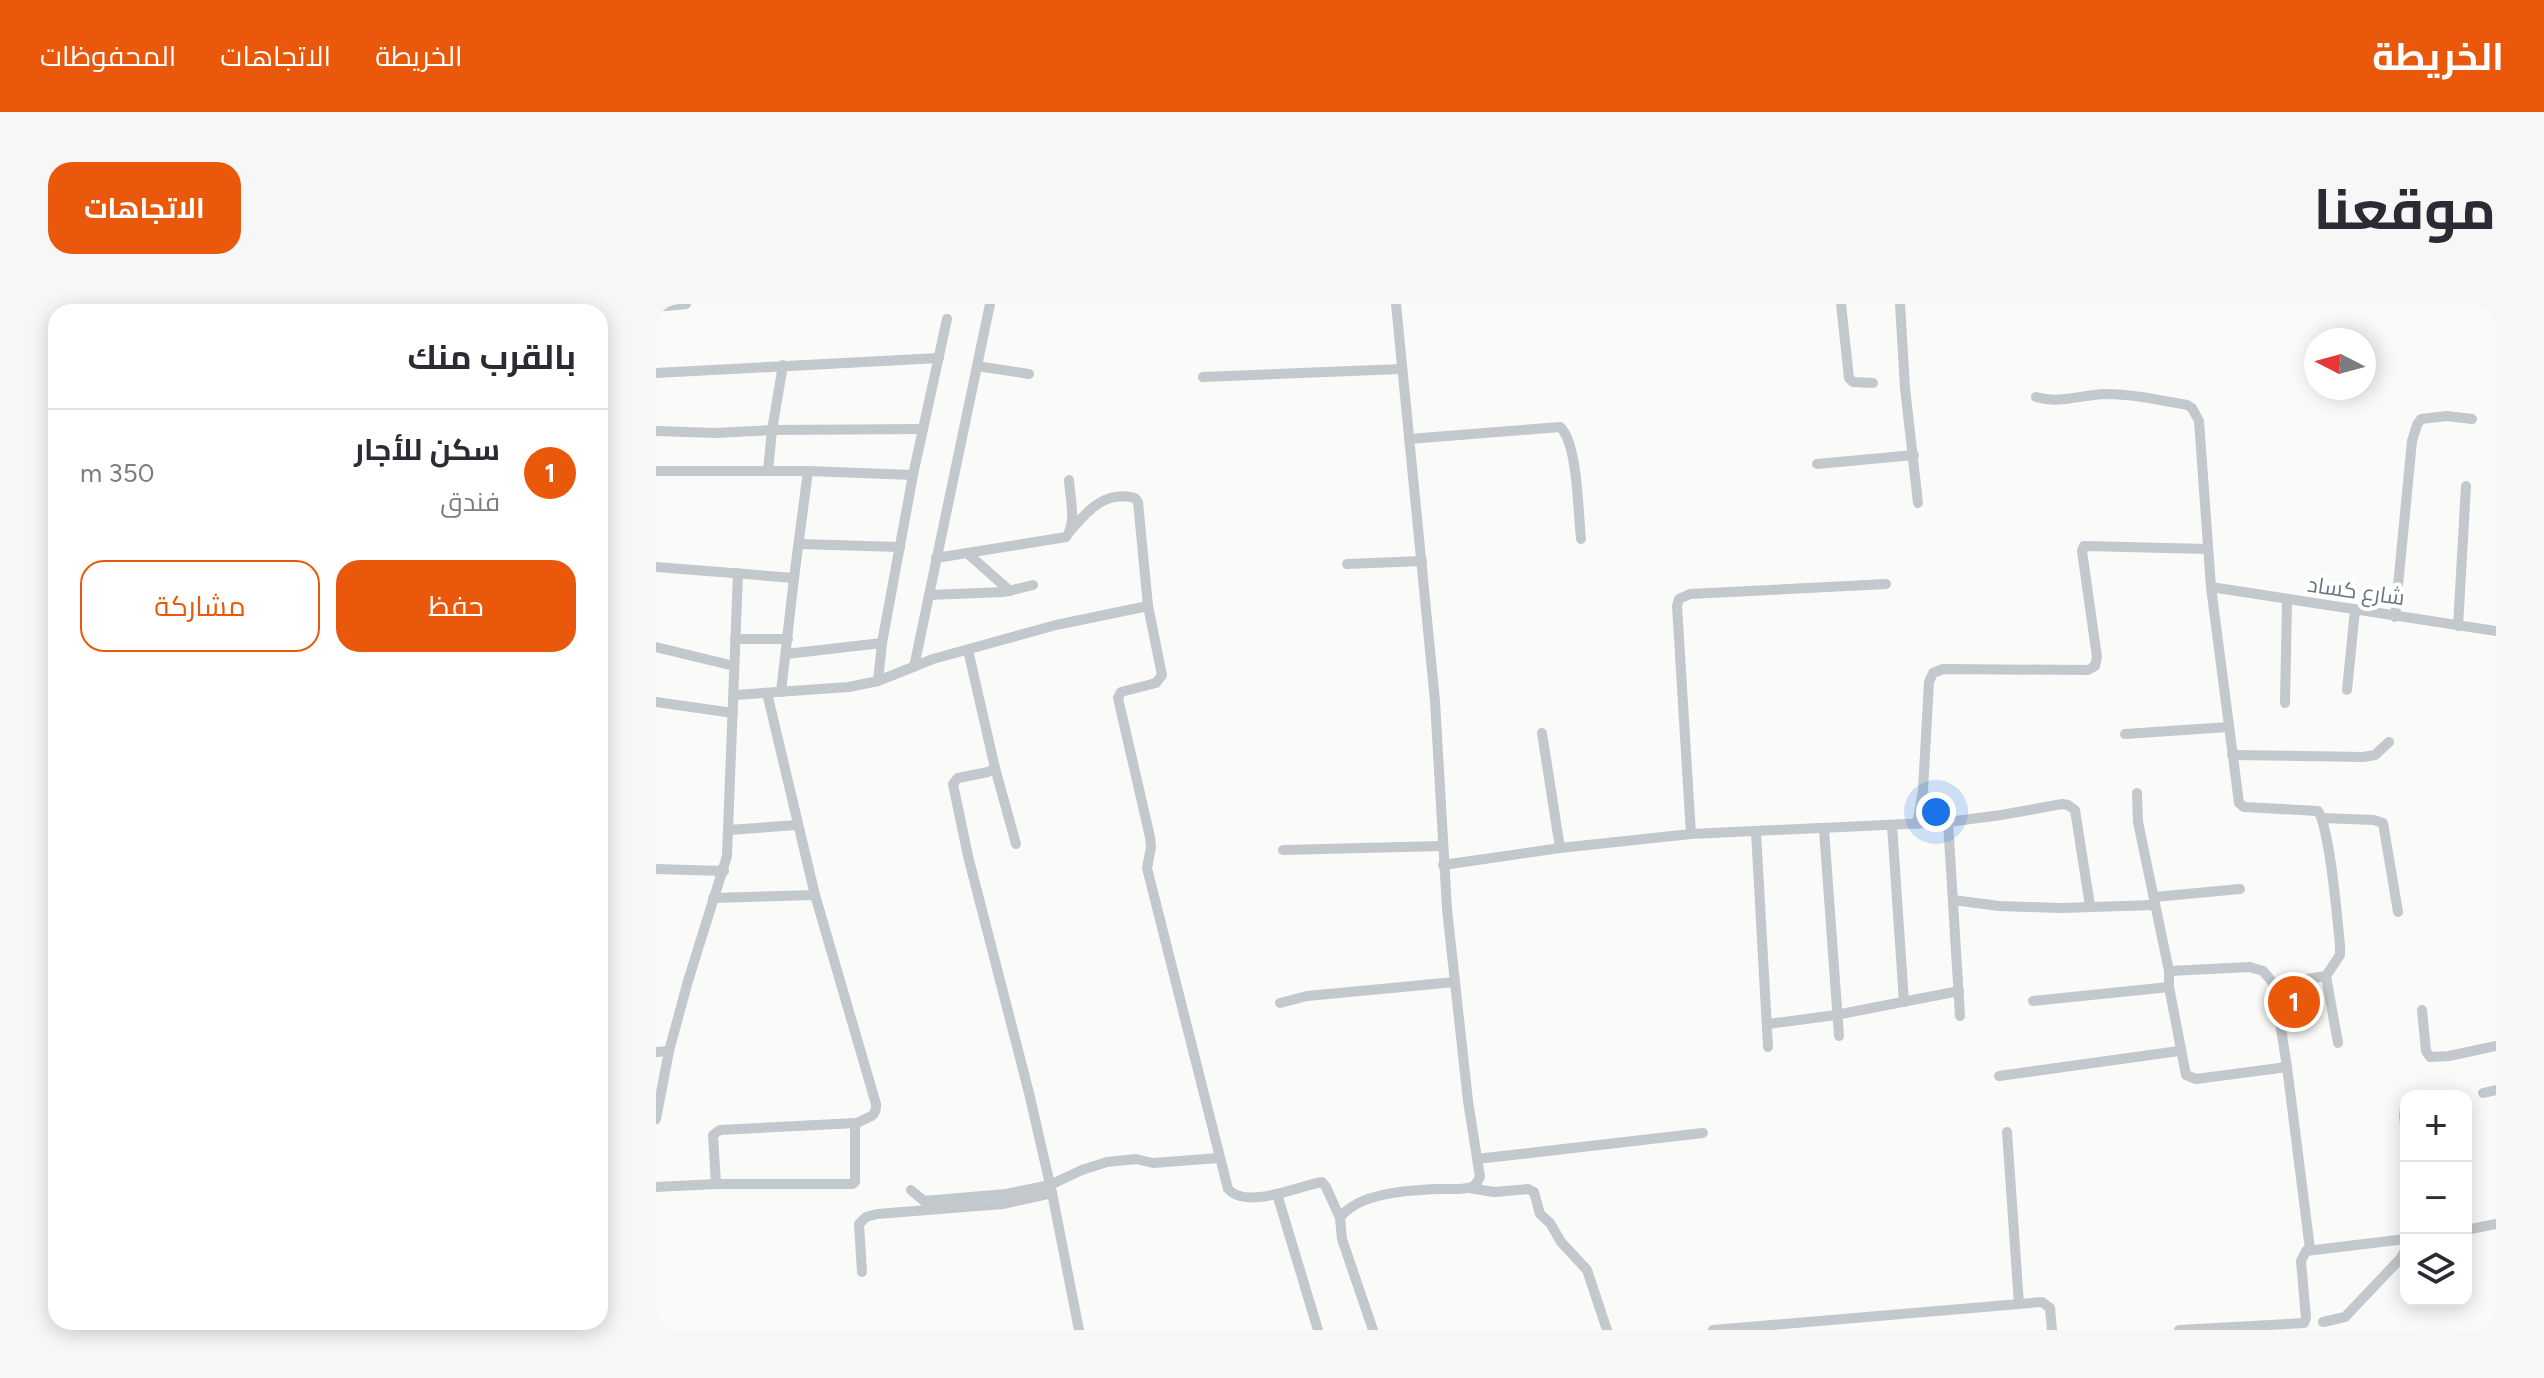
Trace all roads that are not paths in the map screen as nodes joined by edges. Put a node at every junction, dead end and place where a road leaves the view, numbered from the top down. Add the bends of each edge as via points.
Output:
1 (686, 304) edge
2 (990, 304) edge
3 (1396, 304) edge
4 (1841, 304) edge
5 (1900, 304) edge
6 (656, 307) edge
7 (947, 319) dead end
8 (939, 358) junction
9 (783, 365) junction
10 (977, 366) junction
11 (1401, 369) junction
12 (656, 373) edge
13 (1029, 374) dead end
14 (1203, 377) dead end
15 (1873, 383) dead end
16 (2036, 397) dead end
17 (2472, 419) dead end
18 (923, 429) junction
19 (772, 430) junction
20 (656, 431) edge
21 (1409, 439) junction
22 (1914, 455) junction
23 (1817, 464) dead end
24 (656, 471) edge
25 (768, 471) junction
26 (808, 471) junction
27 (913, 475) junction
28 (1069, 480) dead end
29 (2466, 486) dead end
30 (1918, 503) dead end
31 (1071, 530) junction
32 (1581, 539) dead end
33 (799, 544) junction
34 (900, 547) junction
35 (2208, 549) junction
36 (967, 553) junction
37 (936, 558) junction
38 (1422, 561) junction
39 (1347, 564) dead end
40 (656, 567) edge
41 (738, 573) junction
42 (794, 578) junction
43 (1886, 584) dead end
44 (1033, 585) dead end
45 (2211, 587) junction
46 (1010, 591) junction
47 (929, 595) junction
48 (2287, 601) junction
49 (1148, 606) junction
50 (2355, 610) junction
51 (2395, 617) junction
52 (2458, 626) junction
53 (2496, 631) edge
54 (735, 639) junction
55 (788, 639) junction
56 (882, 643) junction
57 (656, 647) edge
58 (968, 650) junction
59 (786, 654) junction
60 (734, 666) junction
61 (914, 667) junction
62 (878, 681) junction
63 (2347, 690) dead end
64 (781, 692) junction
65 (767, 693) junction
66 (734, 695) junction
67 (656, 702) edge
68 (2285, 703) dead end
69 (733, 713) junction
70 (2228, 727) junction
71 (1542, 733) dead end
72 (2125, 734) dead end
73 (2389, 742) dead end
74 (2232, 755) junction
75 (995, 768) junction
76 (2137, 793) dead end
77 (2322, 818) junction
78 (1948, 822) junction
79 (1917, 824) junction
80 (797, 825) junction
81 (1892, 825) junction
82 (1824, 829) junction
83 (729, 830) junction
84 (1756, 832) junction
85 (1691, 834) junction
86 (1016, 844) dead end
87 (1442, 846) junction
88 (1560, 848) junction
89 (1283, 850) dead end
90 (1443, 865) junction
91 (656, 869) edge
92 (724, 871) junction
93 (2240, 889) dead end
94 (815, 895) junction
95 (713, 898) junction
96 (1953, 900) junction
97 (2154, 901) junction
98 (2090, 906) junction
99 (2398, 912) dead end
100 (2169, 971) junction
101 (2326, 976) junction
102 (1455, 982) junction
103 (2274, 984) junction
104 (2169, 987) junction
105 (1959, 991) junction
106 (2033, 1001) dead end
107 (1904, 1002) junction
108 (1280, 1003) dead end
109 (2422, 1010) dead end
110 (1836, 1015) junction
111 (1960, 1016) dead end
112 (1768, 1024) junction
113 (1839, 1036) dead end
114 (2338, 1043) dead end
115 (2496, 1046) edge
116 (1768, 1047) dead end
117 (669, 1051) junction
118 (2179, 1051) junction
119 (656, 1052) edge
120 (2287, 1067) junction
121 (1999, 1076) dead end
122 (2496, 1090) edge
123 (2483, 1093) dead end
124 (656, 1119) edge
125 (856, 1123) junction
126 (2007, 1132) dead end
127 (1703, 1133) dead end
128 (1219, 1158) junction
129 (1477, 1159) junction
130 (716, 1184) junction
131 (656, 1187) edge
132 (1469, 1188) junction
133 (1051, 1189) junction
134 (911, 1190) dead end
135 (1277, 1194) junction
136 (1340, 1218) junction
137 (2496, 1224) edge
138 (2472, 1229) edge
139 (2400, 1240) edge
140 (2310, 1249) junction
141 (2400, 1259) edge
142 (862, 1272) dead end
143 (2019, 1304) junction
144 (1895, 1315) junction
145 (2323, 1322) dead end
146 (2222, 1328) edge
147 (1079, 1330) edge
148 (1318, 1330) edge
149 (1373, 1330) edge
150 (1607, 1330) edge
151 (1713, 1330) edge
152 (1897, 1330) edge
153 (2052, 1330) edge
154 (2179, 1330) edge

1 - 6 street
2 - 10 street
3 - 11 street
4 - 15 street via 1849,378
5 - 22 street
7 - 8 street
8 - 9 street
8 - 18 street
9 - 12 street
9 - 19 street
10 - 13 street
10 - 37 street
11 - 14 street
11 - 21 street
16 - 35 street via 2050,401 2108,394 2192,408 2199,421
17 - 51 street via 2447,416 2421,419 2417,425
18 - 19 street
18 - 27 street
19 - 20 street
19 - 25 street
21 - 32 street via 1560,427 1573,459
21 - 38 street
22 - 23 street
22 - 30 street
24 - 25 street
25 - 26 street
26 - 27 street
26 - 33 street
27 - 34 street
28 - 31 street
29 - 52 street
31 - 36 street via 1060,539
31 - 49 street via 1102,500 1135,498
33 - 34 street
33 - 42 street
34 - 56 street
35 - 45 street
35 - 79 street via 2084,546 2097,657 2088,670 1933,673
36 - 37 street
36 - 46 street
37 - 47 street
38 - 39 street
38 - 87 street
40 - 41 street
41 - 42 street
41 - 54 street
42 - 55 street
43 - 85 street via 1690,594 1679,599
44 - 46 street
45 - 48 street, شارع كساد
45 - 70 street
46 - 47 street
47 - 61 street
48 - 50 street, شارع كساد
48 - 68 street
49 - 58 street
49 - 128 street via 1161,678 1121,692 1118,698 1150,837 1147,868
50 - 51 street, شارع كساد
50 - 63 street
51 - 52 street, شارع كساد
52 - 53 street, شارع كساد
54 - 55 street
54 - 60 street
55 - 59 street
56 - 59 street
56 - 62 street
57 - 60 street
58 - 61 street
58 - 75 street
59 - 64 street
60 - 66 street
61 - 62 street
62 - 64 street via 829,691
64 - 65 street
65 - 66 street
65 - 80 street
66 - 69 street
67 - 69 street
69 - 83 street
70 - 72 street
70 - 74 street
71 - 88 street
73 - 74 street via 2375,755 2363,757
74 - 77 street via 2242,806 2314,810
75 - 86 street
75 - 133 street via 953,784
76 - 97 street
77 - 99 street via 2383,823
77 - 101 street via 2340,945 2340,955
78 - 79 street
78 - 96 street
78 - 98 street via 2055,804 2072,807
79 - 81 street
80 - 83 street
80 - 94 street
81 - 82 street
81 - 107 street
82 - 84 street
82 - 110 street
83 - 92 street
84 - 85 street
84 - 112 street
85 - 88 street
87 - 89 street
87 - 90 street
88 - 90 street
90 - 102 street
91 - 92 street
92 - 95 street
93 - 97 street
94 - 95 street
94 - 125 street via 876,1104 874,1115
95 - 117 street
96 - 98 street
96 - 105 street
97 - 98 street
97 - 100 street
100 - 103 street via 2259,968
100 - 104 street
101 - 103 street
101 - 114 street
102 - 108 street
102 - 129 street
103 - 120 street
104 - 106 street
104 - 118 street
105 - 107 street
105 - 111 street
107 - 110 street
109 - 115 street via 2430,1057
110 - 112 street
110 - 113 street
112 - 116 street
117 - 119 street
117 - 124 street
118 - 120 street via 2186,1075 2196,1079
118 - 121 street
120 - 140 street
122 - 123 street
125 - 130 street via 720,1130 713,1135
125 - 130 street via 857,1172 852,1184
126 - 143 street
127 - 129 street
128 - 133 street via 1107,1162
128 - 135 street via 1232,1193
129 - 132 street via 1480,1177
130 - 131 street
132 - 136 street via 1385,1195 1355,1205
132 - 150 street via 1534,1192 1540,1214 1587,1270
133 - 134 street via 929,1201
133 - 142 street via 1003,1204 866,1217 859,1224
133 - 147 street
135 - 136 street via 1323,1182
135 - 148 street
136 - 149 street via 1342,1239
137 - 138 street
139 - 140 street
140 - 146 street via 2301,1261 2306,1322
141 - 145 street via 2345,1317
143 - 144 street
143 - 153 street via 2048,1305
144 - 151 street
144 - 152 street
146 - 154 street

